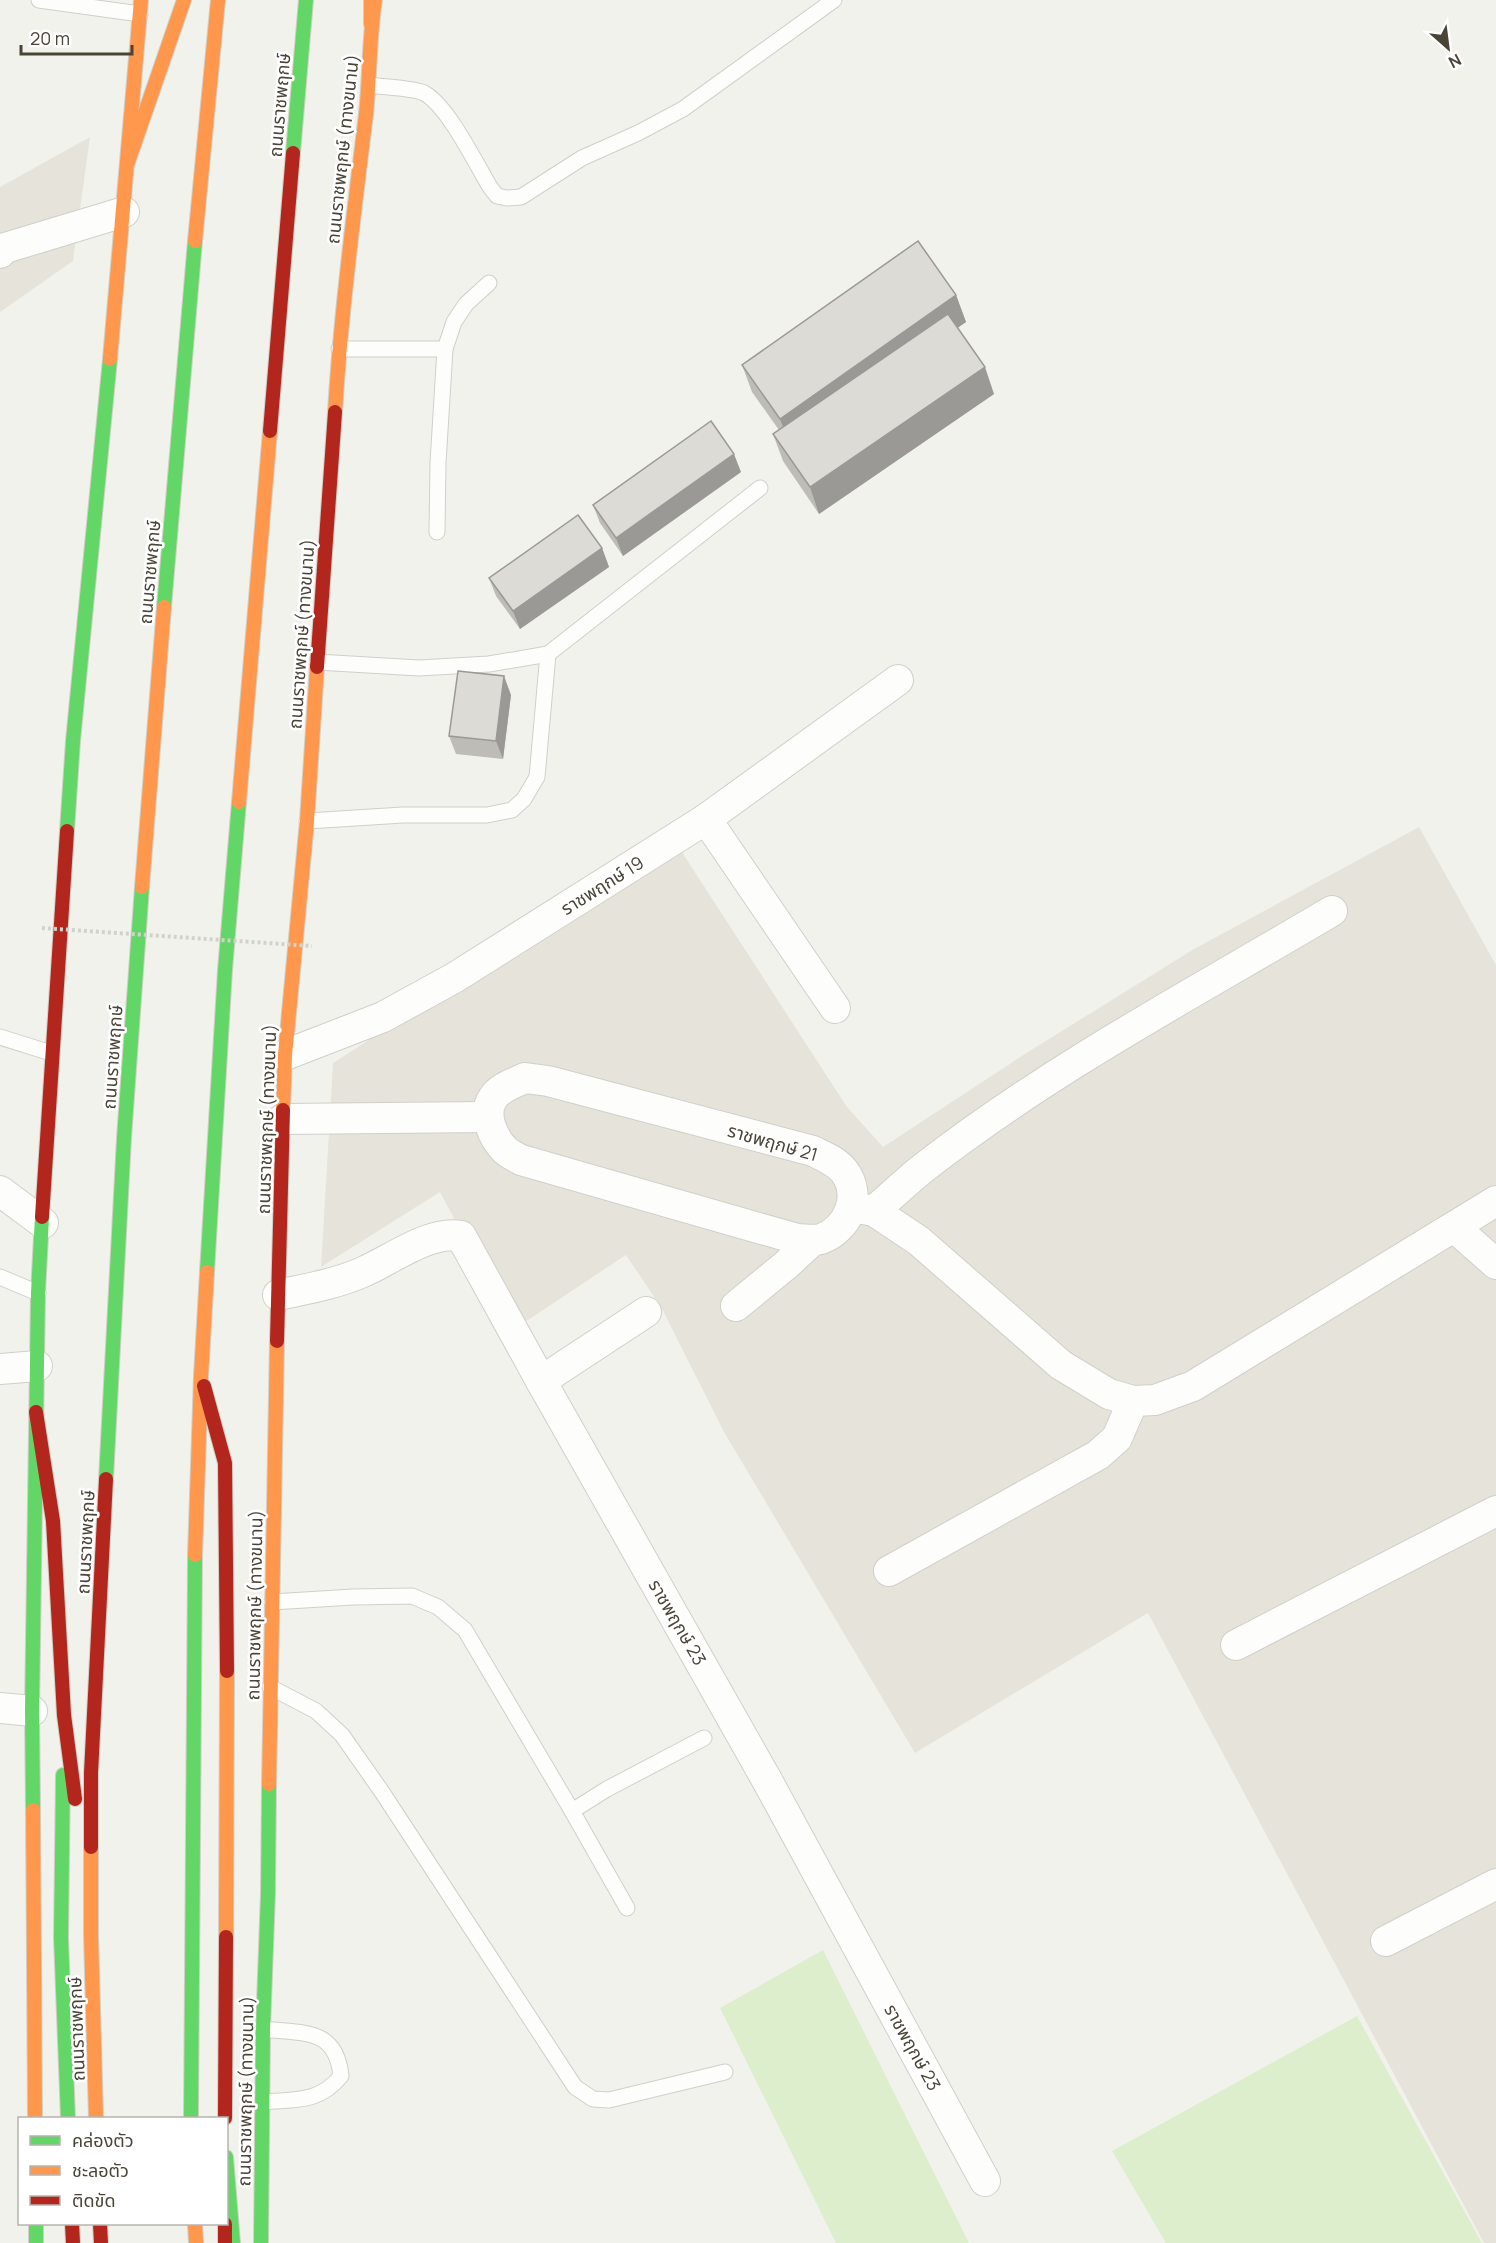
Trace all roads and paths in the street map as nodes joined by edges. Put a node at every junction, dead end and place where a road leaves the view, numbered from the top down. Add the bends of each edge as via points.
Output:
1 (39, 0) edge
2 (183, 0) edge
3 (218, 0) edge
4 (306, 0) edge
5 (373, 0) edge
6 (834, 0) edge
7 (141, 7) edge
8 (369, 85) junction
9 (128, 162) junction
10 (124, 212) junction
11 (2, 250) edge
12 (489, 284) dead end
13 (339, 349) junction
14 (445, 349) junction
15 (760, 488) dead end
16 (437, 532) dead end
17 (548, 654) junction
18 (317, 662) junction
19 (898, 680) dead end
20 (706, 819) junction
21 (307, 821) junction
22 (1332, 911) dead end
23 (42, 928) dead end
24 (312, 946) dead end
25 (835, 1008) dead end
26 (0, 1037) edge
27 (51, 1053) junction
28 (285, 1055) junction
29 (488, 1117) junction
30 (283, 1119) junction
31 (0, 1191) edge
32 (1496, 1201) edge
33 (863, 1209) junction
34 (43, 1223) junction
35 (1454, 1227) junction
36 (813, 1240) junction
37 (1496, 1264) edge
38 (0, 1277) edge
39 (38, 1293) junction
40 (278, 1295) junction
41 (736, 1306) dead end
42 (646, 1312) dead end
43 (37, 1366) junction
44 (0, 1369) edge
45 (201, 1376) junction
46 (541, 1381) junction
47 (1133, 1401) junction
48 (36, 1412) junction
49 (1496, 1511) edge
50 (889, 1570) dead end
51 (272, 1602) junction
52 (1236, 1646) dead end
53 (270, 1686) junction
54 (0, 1708) edge
55 (32, 1711) junction
56 (64, 1716) junction
57 (704, 1738) dead end
58 (572, 1811) junction
59 (1496, 1884) edge
60 (627, 1908) dead end
61 (91, 1935) junction
62 (1386, 1941) dead end
63 (263, 2029) junction
64 (725, 2072) dead end
65 (264, 2103) junction
66 (35, 2117) edge
67 (68, 2117) edge
68 (96, 2117) edge
69 (191, 2117) edge
70 (225, 2117) edge
71 (985, 2181) dead end
72 (228, 2182) edge
73 (36, 2225) edge
74 (72, 2225) edge
75 (100, 2225) edge
76 (195, 2225) edge
77 (225, 2225) edge
78 (36, 2243) edge
79 (73, 2243) edge
80 (100, 2243) edge
81 (196, 2243) edge
82 (225, 2243) edge
83 (233, 2243) edge
84 (261, 2243) edge

1 - 7 lane
2 - 9 main road
3 - 61 main road, ถนนราชพฤกษ์ via 186,342 124,1138 91,1773
4 - 45 main road, ถนนราชพฤกษ์ via 226,958
5 - 8 main road, ถนนราชพฤกษ์ (ทางขนาน)
6 - 8 lane via 683,109 582,158 521,197 497,196 436,102 422,92
7 - 9 main road
8 - 13 main road, ถนนราชพฤกษ์ (ทางขนาน)
9 - 10 main road
10 - 11 street
10 - 27 main road via 73,741
12 - 14 lane via 454,321
13 - 14 lane
13 - 18 main road, ถนนราชพฤกษ์ (ทางขนาน)
14 - 16 lane
15 - 17 lane
17 - 18 lane via 489,664 418,668
17 - 21 lane via 537,777 512,810 487,815
18 - 21 main road, ถนนราชพฤกษ์ (ทางขนาน)
19 - 20 street, ราชพฤกษ์ 19
20 - 25 street
20 - 28 street, ราชพฤกษ์ 19 via 454,978 393,1012
21 - 28 main road, ถนนราชพฤกษ์ (ทางขนาน)
22 - 33 street via 1059,1072
23 - 24 path, bridge
26 - 27 lane
27 - 34 main road
28 - 30 main road, ถนนราชพฤกษ์ (ทางขนาน)
29 - 30 street
29 - 33 street, ราชพฤกษ์ 21 via 493,1098 507,1086 525,1078 548,1081 813,1151 843,1170
29 - 36 street via 506,1151 521,1160 774,1233
30 - 40 main road, ถนนราชพฤกษ์ (ทางขนาน)
31 - 34 street
32 - 35 street
33 - 36 street via 837,1230
33 - 47 street via 920,1241 1061,1365 1109,1394
34 - 39 main road
35 - 37 street
35 - 47 street via 1193,1386 1155,1400
36 - 41 street
38 - 39 lane
39 - 43 main road
40 - 46 street, ราชพฤกษ์ 23 via 362,1273 432,1239 449,1234 461,1236
40 - 51 main road, ถนนราชพฤกษ์ (ทางขนาน)
42 - 46 street
43 - 44 street
43 - 48 main road
45 - 69 main road, ถนนราชพฤกษ์ via 193,1604
45 - 70 main road via 225,1463
46 - 71 street, ราชพฤกษ์ 23 via 768,1782
47 - 50 street via 1117,1438 1098,1455
48 - 55 main road
48 - 56 main road via 53,1521
49 - 52 street
51 - 53 main road, ถนนราชพฤกษ์ (ทางขนาน)
51 - 58 lane via 412,1596 438,1607 465,1630
53 - 63 main road, ถนนราชพฤกษ์ (ทางขนาน)
53 - 64 lane via 316,1711 342,1736 575,2087 593,2099 609,2100
54 - 55 street
55 - 66 main road
56 - 61 main road
56 - 67 main road via 61,1938
57 - 58 lane
58 - 60 lane
59 - 62 street
61 - 68 main road, ถนนราชพฤกษ์
63 - 65 main road, ถนนราชพฤกษ์ (ทางขนาน)
63 - 65 lane via 321,2037 334,2048 340,2076 330,2090 315,2097
65 - 84 main road, ถนนราชพฤกษ์ (ทางขนาน)
72 - 83 main road
73 - 78 main road
74 - 79 main road
75 - 80 main road
76 - 81 main road
77 - 82 main road

